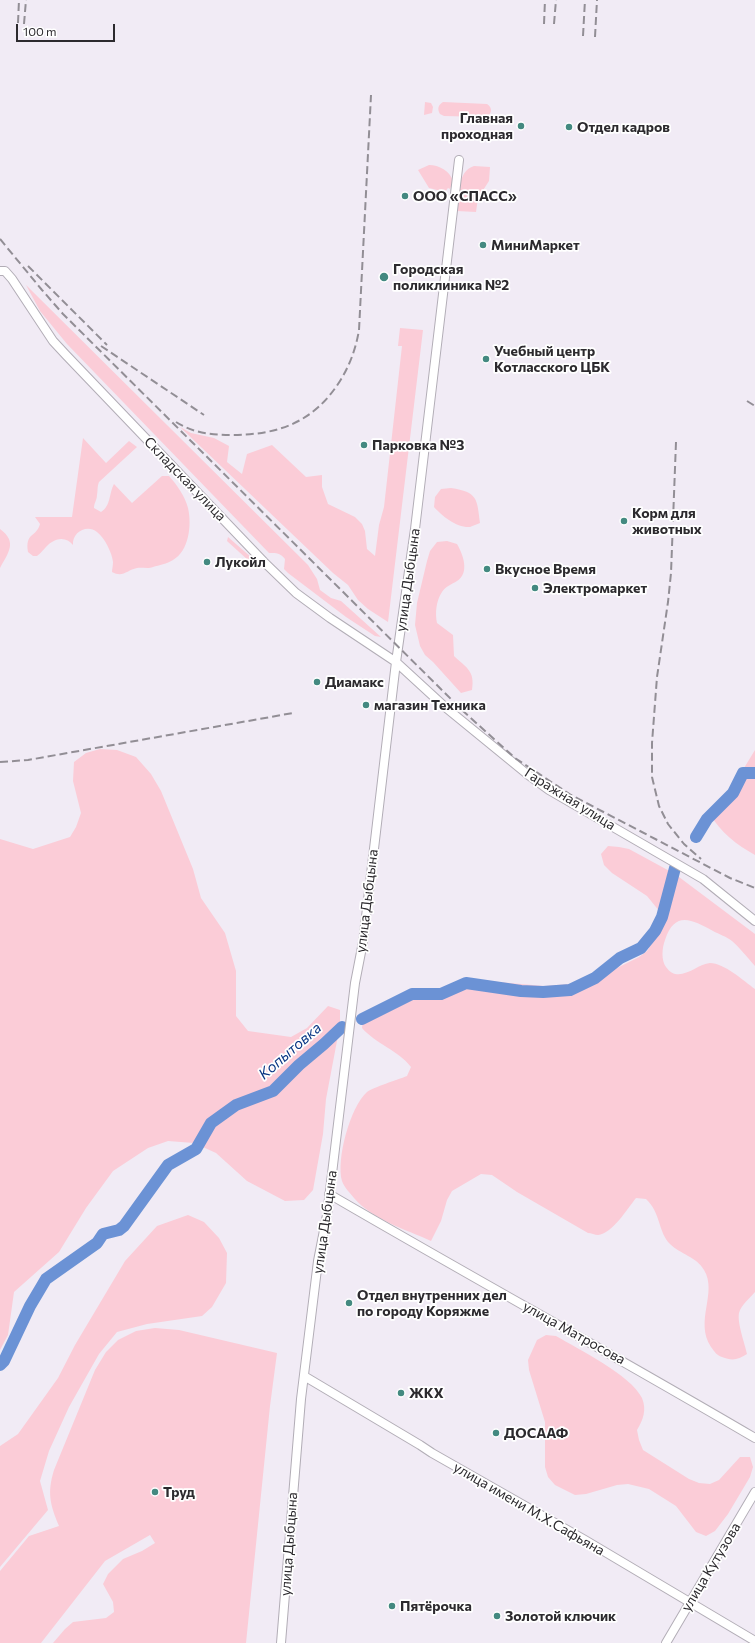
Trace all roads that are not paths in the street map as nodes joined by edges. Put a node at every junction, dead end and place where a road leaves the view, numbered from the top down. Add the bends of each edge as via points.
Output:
1 (459, 160) dead end
2 (0, 271) edge
3 (396, 662) junction
4 (755, 921) edge
5 (330, 1194) junction
6 (304, 1376) junction
7 (755, 1438) edge
8 (755, 1492) edge
9 (690, 1601) junction
10 (755, 1641) edge
11 (281, 1643) edge
12 (666, 1643) edge

1 - 3 street, улица Дыбцына via 415,529
2 - 3 street, Складская улица via 12,279 53,341 264,562 302,597
3 - 4 street, Гаражная улица via 445,707 538,782 703,879
3 - 5 street, улица Дыбцына
5 - 6 street, улица Дыбцына via 318,1261
5 - 7 street, улица Матросова
6 - 9 street, улица имени М.Х.Сафьяна via 432,1453
6 - 11 street, улица Дыбцына
8 - 9 street, улица Кутузова
9 - 10 street, улица имени М.Х.Сафьяна
9 - 12 street, улица Кутузова

